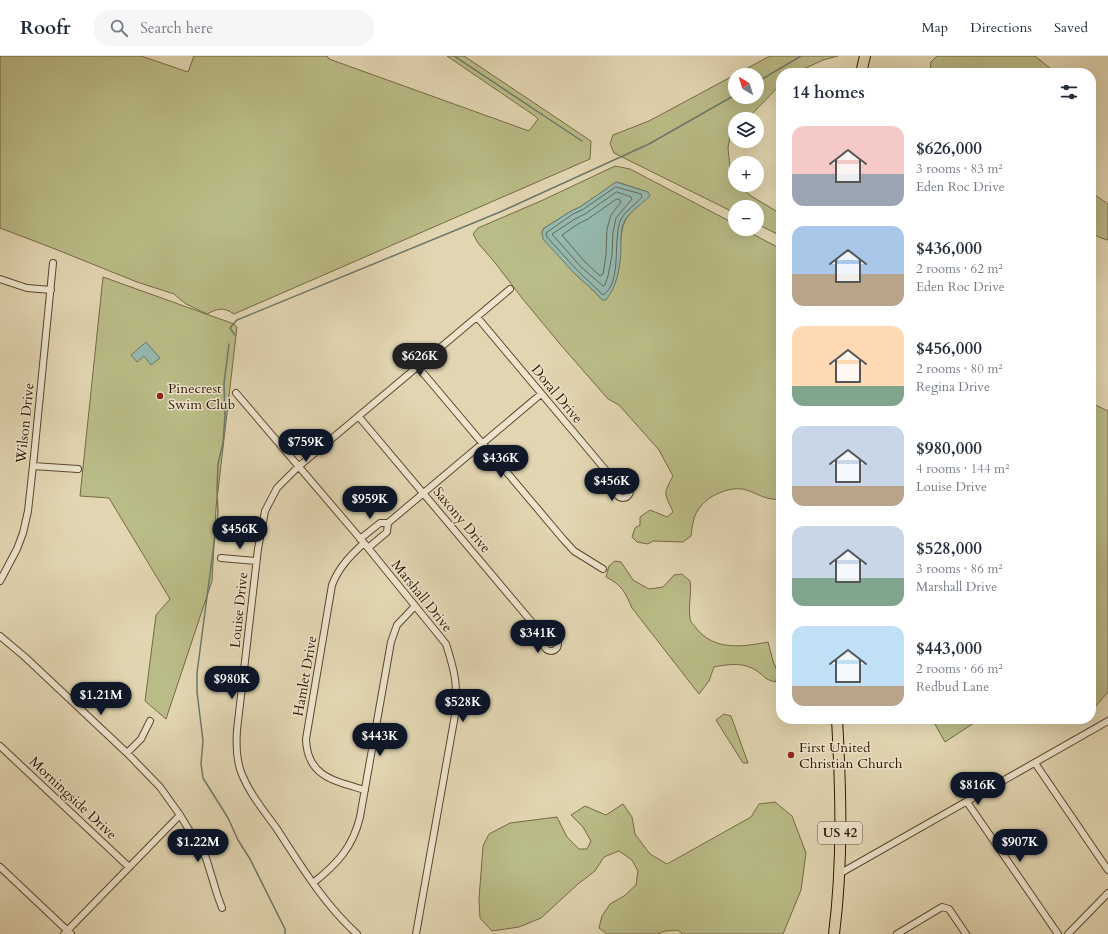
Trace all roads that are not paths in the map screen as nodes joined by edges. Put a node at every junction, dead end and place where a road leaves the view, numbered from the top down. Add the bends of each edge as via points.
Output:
1 (865, 56) edge
2 (862, 68) edge
3 (53, 263) dead end
4 (0, 279) edge
5 (51, 290) junction
6 (510, 290) dead end
7 (477, 317) junction
8 (418, 367) junction
9 (236, 393) dead end
10 (541, 394) junction
11 (359, 417) junction
12 (482, 444) junction
13 (33, 466) junction
14 (298, 467) junction
15 (78, 470) dead end
16 (619, 486) dead end
17 (423, 494) junction
18 (388, 523) junction
19 (364, 543) junction
20 (221, 558) dead end
21 (256, 561) junction
22 (602, 569) dead end
23 (0, 581) edge
24 (415, 606) junction
25 (0, 636) edge
26 (546, 639) dead end
27 (150, 721) dead end
28 (1108, 721) edge
29 (837, 724) edge
30 (0, 746) edge
31 (127, 753) junction
32 (1035, 763) junction
33 (365, 790) junction
34 (967, 802) junction
35 (180, 815) junction
36 (0, 867) edge
37 (129, 868) junction
38 (1108, 870) edge
39 (839, 874) junction
40 (313, 883) junction
41 (1108, 893) edge
42 (222, 908) dead end
43 (68, 933) edge
44 (357, 934) edge
45 (416, 934) edge
46 (834, 934) edge
47 (897, 934) edge
48 (966, 934) edge
49 (1058, 934) edge
50 (1068, 934) edge

1 - 2 main road
3 - 5 street, Wilson Drive
4 - 5 street via 27,288
5 - 13 street, Wilson Drive
6 - 7 street, Louise Drive
7 - 8 street, Louise Drive
7 - 10 street, Doral Drive
8 - 11 street, Louise Drive
8 - 12 street
9 - 14 street, Marshall Drive
10 - 12 street, Hamlet Drive
10 - 16 street, Doral Drive
11 - 14 street, Louise Drive
11 - 17 street, Saxony Drive
12 - 17 street, Hamlet Drive
12 - 22 street via 571,548
13 - 15 street
13 - 23 street, Wilson Drive via 23,533 14,557
14 - 19 street, Marshall Drive
14 - 21 street, Louise Drive via 277,488 265,511
17 - 18 street, Hamlet Drive
17 - 26 street, Saxony Drive
18 - 19 street, Hamlet Drive via 380,523
18 - 19 street, Hamlet Drive via 386,532
19 - 24 street, Marshall Drive
19 - 33 street, Hamlet Drive via 344,563 332,585 306,739 310,759 321,774
20 - 21 street
21 - 40 street, Louise Drive via 237,730 238,764 245,782
24 - 33 street via 397,625 391,642
24 - 45 street, Marshall Drive via 446,644 455,673 456,702
25 - 31 street
27 - 31 street via 141,739
28 - 32 street
29 - 39 main road, US 42
30 - 37 street, Morningside Drive
31 - 35 street via 160,787
32 - 34 street
32 - 38 street
33 - 40 street via 359,824 350,844 335,864
34 - 39 street
34 - 49 street
35 - 37 street
35 - 42 street via 206,858
36 - 43 street
37 - 43 street
39 - 46 main road, US 42
40 - 44 street, Louise Drive via 337,914
41 - 50 street
47 - 48 street via 940,907 949,909

